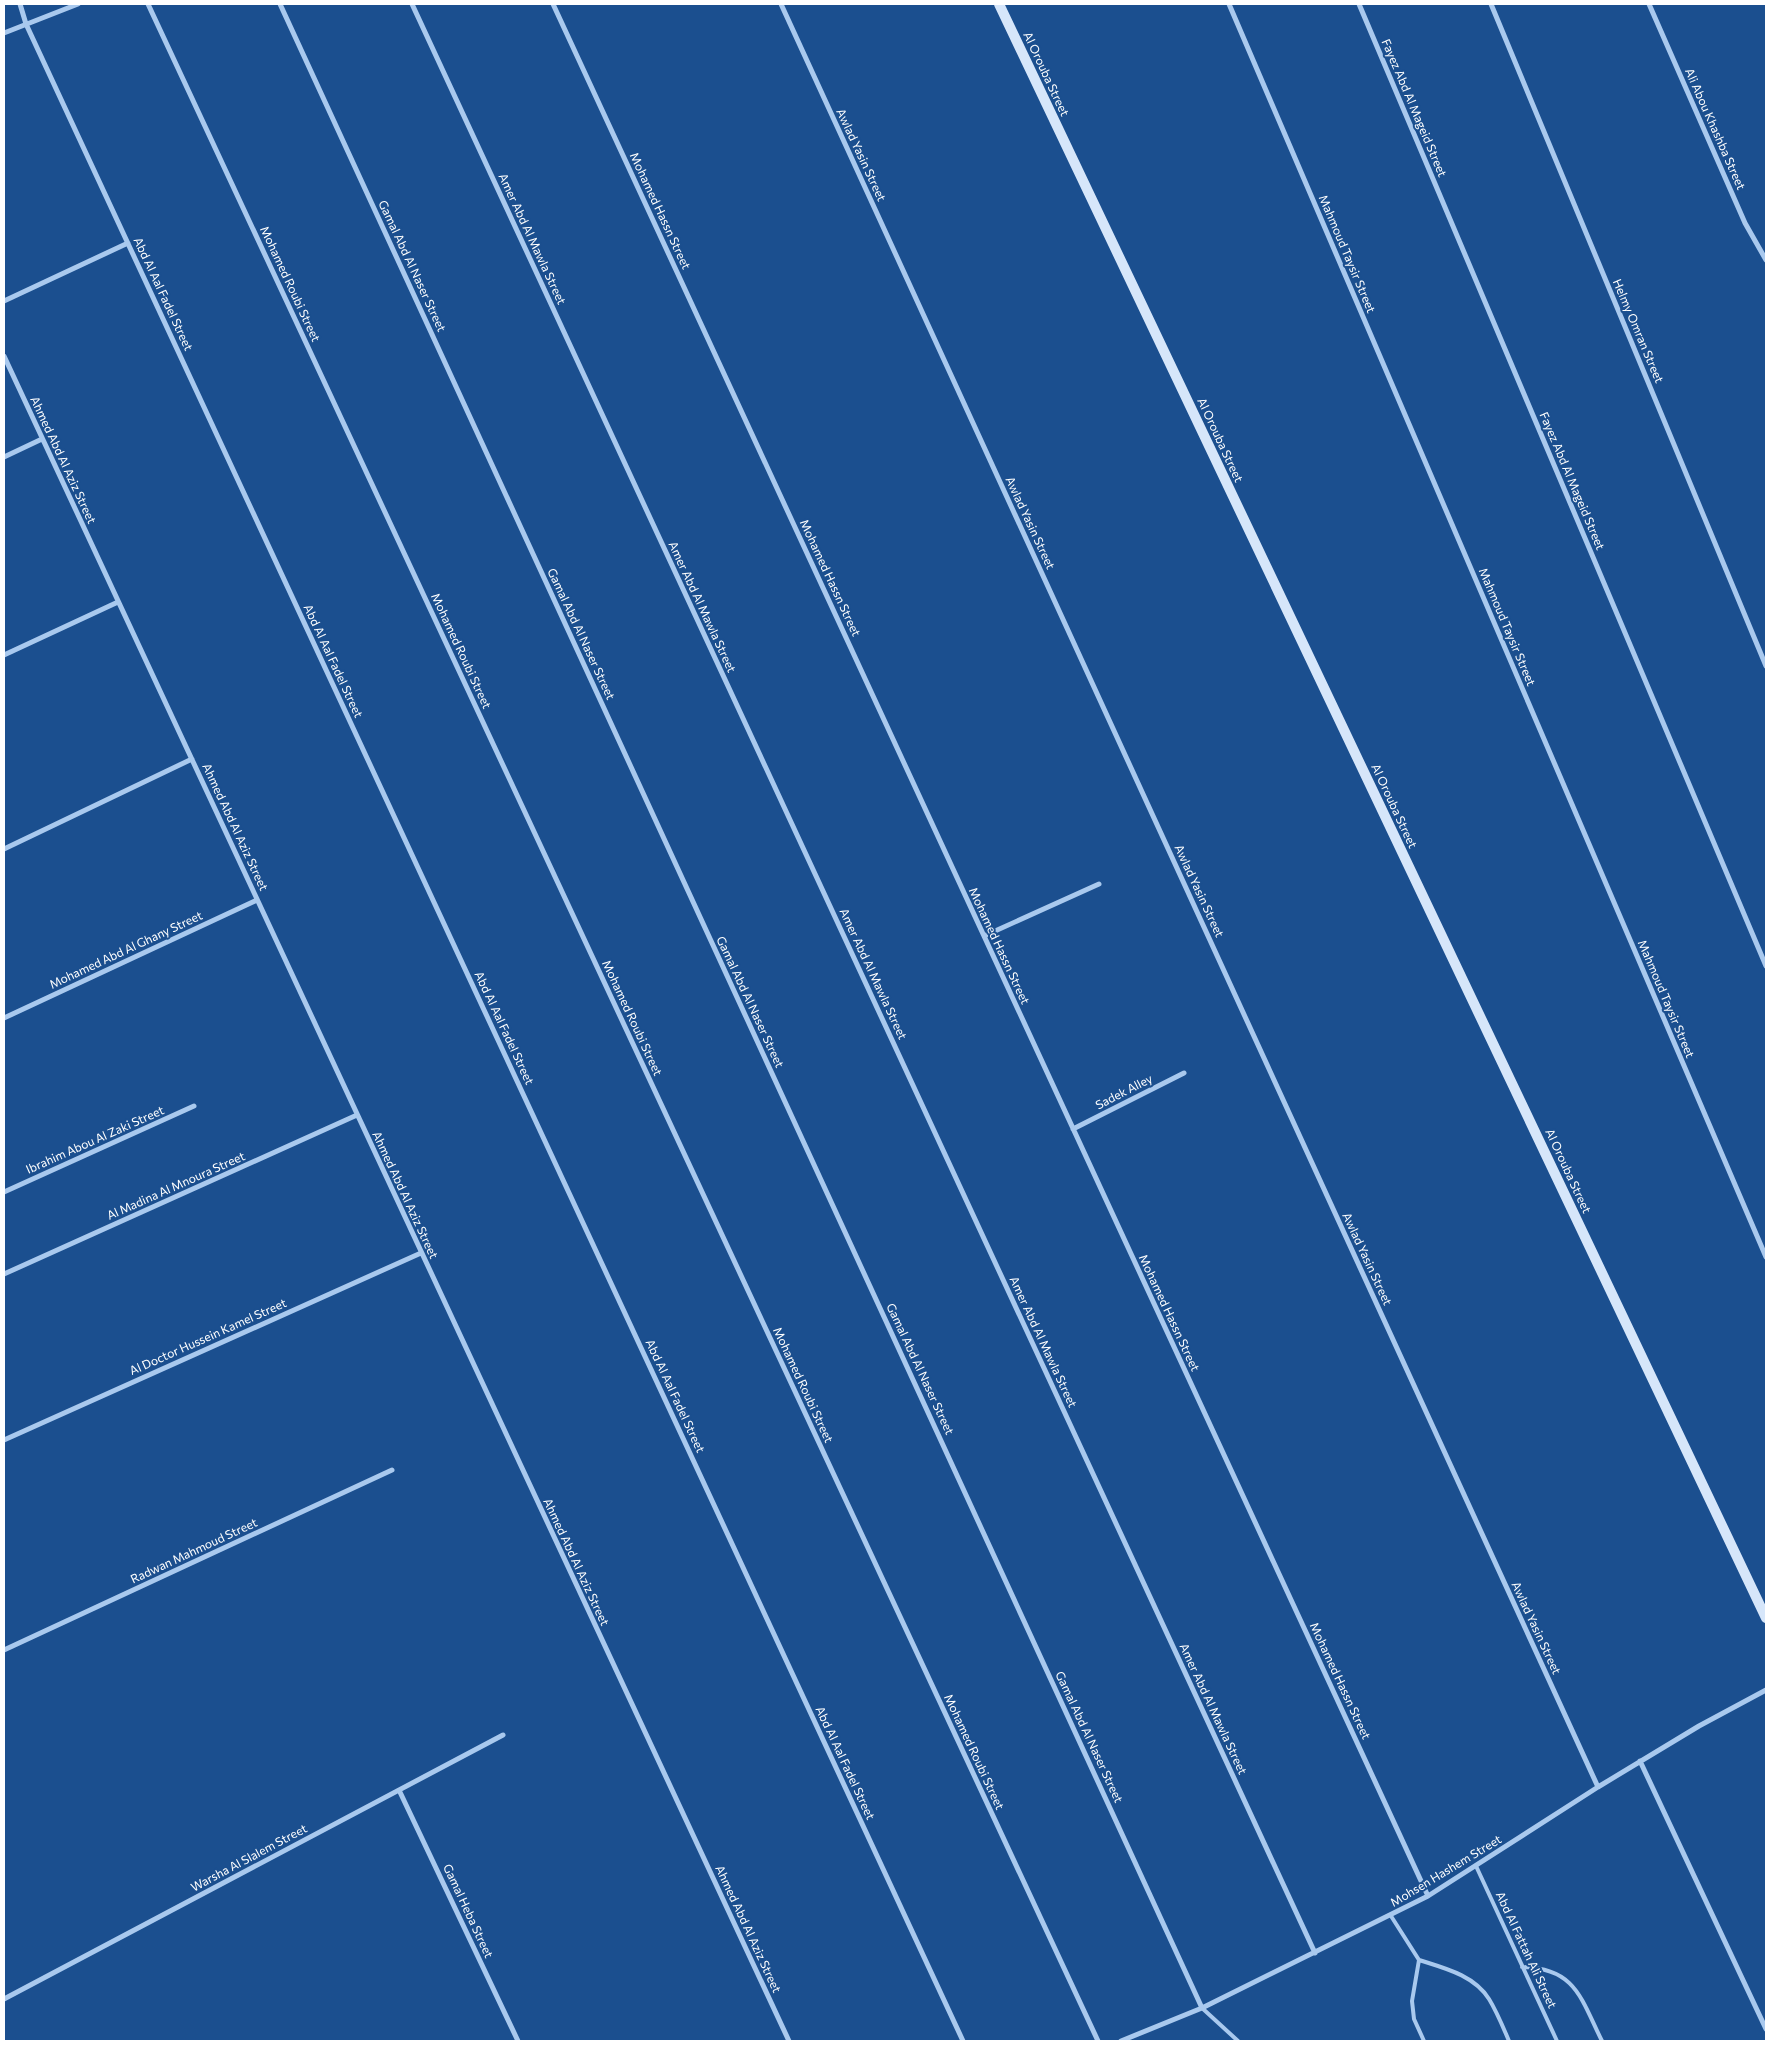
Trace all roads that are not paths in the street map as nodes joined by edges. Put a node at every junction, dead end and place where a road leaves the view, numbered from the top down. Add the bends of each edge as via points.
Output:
1 (20, 4) edge
2 (78, 4) edge
3 (148, 4) edge
4 (280, 4) edge
5 (412, 4) edge
6 (553, 4) edge
7 (781, 4) edge
8 (999, 4) edge
9 (1229, 4) edge
10 (1359, 4) edge
11 (1491, 4) edge
12 (1649, 4) edge
13 (26, 24) junction
14 (4, 33) edge
15 (128, 243) junction
16 (1766, 260) edge
17 (4, 301) edge
18 (4, 356) edge
19 (42, 439) junction
20 (4, 457) edge
21 (118, 602) junction
22 (4, 655) edge
23 (1766, 666) edge
24 (192, 759) junction
25 (4, 849) edge
26 (1099, 884) dead end
27 (257, 900) junction
28 (984, 936) junction
29 (1766, 966) edge
30 (4, 1018) edge
31 (1184, 1073) dead end
32 (194, 1106) dead end
33 (357, 1116) junction
34 (1073, 1129) junction
35 (4, 1192) edge
36 (421, 1253) junction
37 (1766, 1257) edge
38 (4, 1274) edge
39 (4, 1440) edge
40 (392, 1470) dead end
41 (1766, 1618) edge
42 (4, 1650) edge
43 (1766, 1690) edge
44 (503, 1735) dead end
45 (1640, 1761) junction
46 (1598, 1787) junction
47 (400, 1790) junction
48 (1476, 1866) junction
49 (1428, 1896) junction
50 (1391, 1916) junction
51 (1315, 1953) junction
52 (1419, 1960) junction
53 (1522, 1967) junction
54 (4, 1999) edge
55 (1202, 2008) junction
56 (1766, 2029) edge
57 (1135, 2035) junction
58 (518, 2041) edge
59 (789, 2041) edge
60 (963, 2041) edge
61 (1098, 2041) edge
62 (1121, 2041) edge
63 (1138, 2041) edge
64 (1238, 2041) edge
65 (1424, 2041) edge
66 (1509, 2041) edge
67 (1557, 2041) edge
68 (1602, 2041) edge

1 - 13 street, Abd Al Aal Fadel Street
2 - 13 street
3 - 61 street, Mohamed Roubi Street
4 - 55 street, Gamal Abd Al Naser Street
5 - 51 street, Amer Abd Al Mawla Street
6 - 28 street, Mohamed Hassn Street
7 - 46 street, Awlad Yasin Street
8 - 41 street, Al Orouba Street
9 - 37 street, Mahmoud Taysir Street
10 - 29 street, Fayez Abd Al Mageid Street
11 - 23 street, Helmy Omran Street
12 - 16 street, Ali Abou Khashba Street via 1745,223
13 - 14 street
13 - 15 street, Abd Al Aal Fadel Street
15 - 17 street
15 - 60 street, Abd Al Aal Fadel Street
18 - 19 street, Ahmed Abd Al Aziz Street
19 - 20 street
19 - 21 street, Ahmed Abd Al Aziz Street
21 - 22 street
21 - 24 street, Ahmed Abd Al Aziz Street
24 - 25 street
24 - 27 street, Ahmed Abd Al Aziz Street
26 - 28 street
27 - 30 street, Mohamed Abd Al Ghany Street
27 - 33 street, Ahmed Abd Al Aziz Street
28 - 34 street, Mohamed Hassn Street
31 - 34 street, Sadek Alley
32 - 35 street, Ibrahim Abou Al Zaki Street
33 - 36 street, Ahmed Abd Al Aziz Street
33 - 38 street, Al Madina Al Mnoura Street
34 - 49 street, Mohamed Hassn Street
36 - 39 street, Al Doctor Hussein Kamel Street
36 - 59 street, Ahmed Abd Al Aziz Street
40 - 42 street, Radwan Mahmoud Street
43 - 45 street, Mohsen Hashem Street
44 - 47 street, Warsha Al Slalem Street
45 - 46 street, Mohsen Hashem Street
45 - 56 street
46 - 48 street, Mohsen Hashem Street
47 - 54 street, Warsha Al Slalem Street
47 - 58 street, Gamal Heba Street
48 - 49 street, Mohsen Hashem Street
48 - 53 lane, Abd Al Fattah Ali Street
49 - 50 street, Mohsen Hashem Street
50 - 51 street, Mohsen Hashem Street
50 - 52 lane
51 - 55 street, Mohsen Hashem Street
52 - 65 lane via 1412,2001 1414,2019
52 - 66 lane via 1453,1970 1471,1981 1488,1998
53 - 67 lane, Abd Al Fattah Ali Street
53 - 68 lane via 1541,1967 1559,1974 1576,1988
55 - 57 street, Mohsen Hashem Street
55 - 64 lane
57 - 62 street, Mohsen Hashem Street
57 - 63 street

